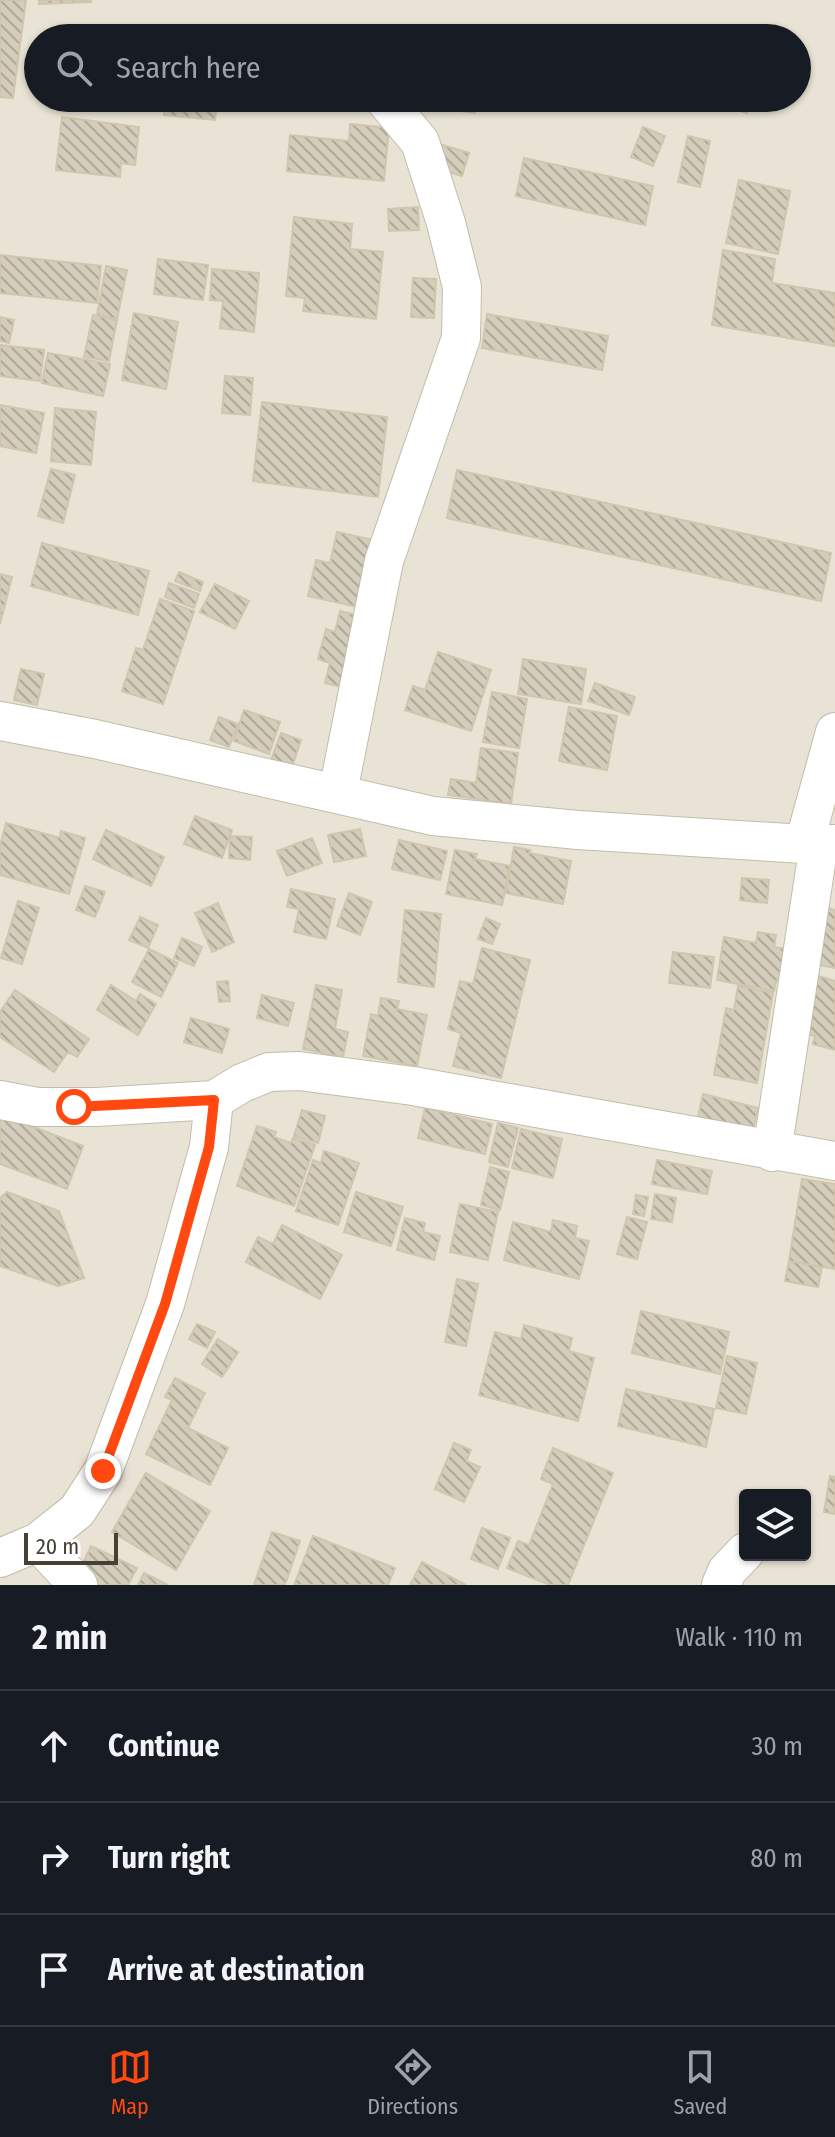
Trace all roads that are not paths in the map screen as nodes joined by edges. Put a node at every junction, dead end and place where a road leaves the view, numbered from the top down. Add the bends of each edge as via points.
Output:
1 (395, 112) edge
2 (0, 721) edge
3 (835, 732) edge
4 (338, 792) junction
5 (819, 844) edge
6 (0, 1100) edge
7 (214, 1100) junction
8 (772, 1152) junction
9 (835, 1161) edge
10 (38, 1542) junction
11 (0, 1558) edge
12 (739, 1558) edge
13 (78, 1585) edge
14 (721, 1585) edge

1 - 4 street via 420,142 446,223 462,287 461,338 384,561
2 - 4 street
3 - 5 street
4 - 5 street via 433,816
5 - 8 street
6 - 7 street via 37,1107
7 - 8 street via 269,1072 299,1071 413,1086
7 - 10 street via 209,1147 165,1304 103,1471 77,1511
8 - 9 street
10 - 11 street
10 - 13 street
12 - 14 street

